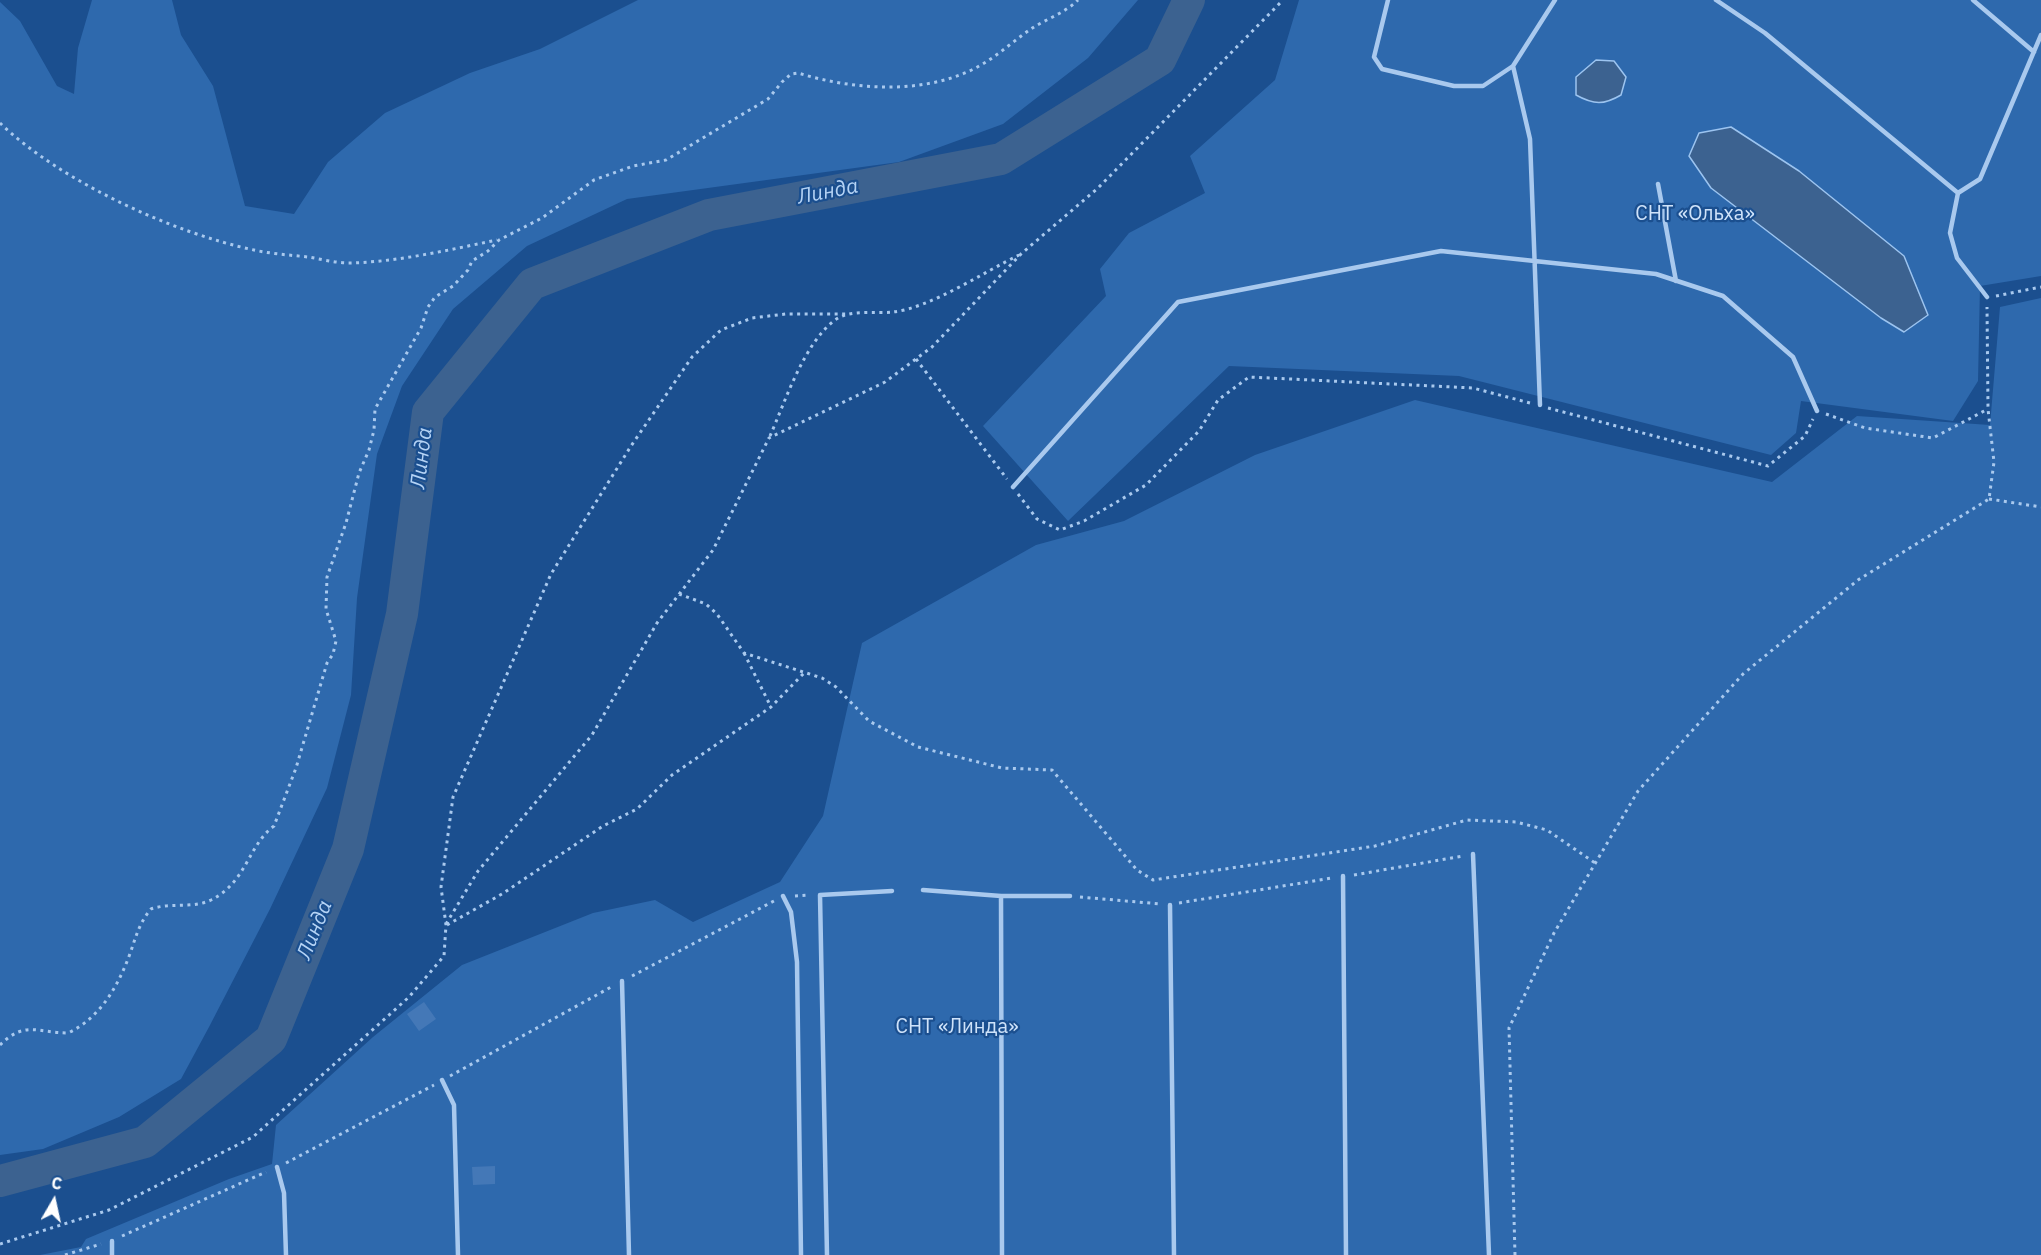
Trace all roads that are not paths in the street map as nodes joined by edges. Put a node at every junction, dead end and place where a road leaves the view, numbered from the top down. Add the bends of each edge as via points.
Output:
1 (1388, 0) edge
2 (1555, 0) edge
3 (1716, 0) edge
4 (1973, 0) edge
5 (2041, 35) edge
6 (2034, 52) junction
7 (1513, 66) junction
8 (1658, 184) dead end
9 (1958, 193) junction
10 (1536, 261) junction
11 (1676, 281) junction
12 (1987, 297) road end
13 (1539, 405) road end
14 (1817, 411) road end
15 (1013, 487) road end
16 (1473, 854) road end
17 (1342, 876) road end
18 (923, 890) dead end
19 (892, 891) dead end
20 (783, 896) dead end
21 (1000, 896) junction
22 (1070, 897) road end
23 (1170, 905) road end
24 (622, 981) dead end
25 (442, 1080) dead end
26 (277, 1167) dead end
27 (112, 1240) dead end
28 (112, 1255) edge
29 (286, 1255) edge
30 (458, 1255) edge
31 (629, 1255) edge
32 (801, 1255) edge
33 (827, 1255) edge
34 (1002, 1255) edge
35 (1174, 1255) edge
36 (1346, 1255) edge
37 (1489, 1255) edge

1 - 7 lane via 1374,57 1382,69 1454,86 1483,86
2 - 7 lane
3 - 9 lane via 1765,33
4 - 6 lane
5 - 6 lane
6 - 9 lane via 1980,179
7 - 10 lane via 1530,140
8 - 11 lane
9 - 12 lane via 1950,233 1957,258
10 - 11 lane via 1656,274
10 - 13 lane
10 - 15 lane via 1441,250 1178,302
11 - 14 lane via 1723,296 1793,357
16 - 37 lane
17 - 36 lane
18 - 21 lane
19 - 33 lane via 820,895
20 - 32 lane via 791,912 797,962
21 - 22 lane
21 - 34 lane
23 - 35 lane
24 - 31 lane
25 - 30 lane via 454,1105
26 - 29 lane via 284,1193
27 - 28 lane

